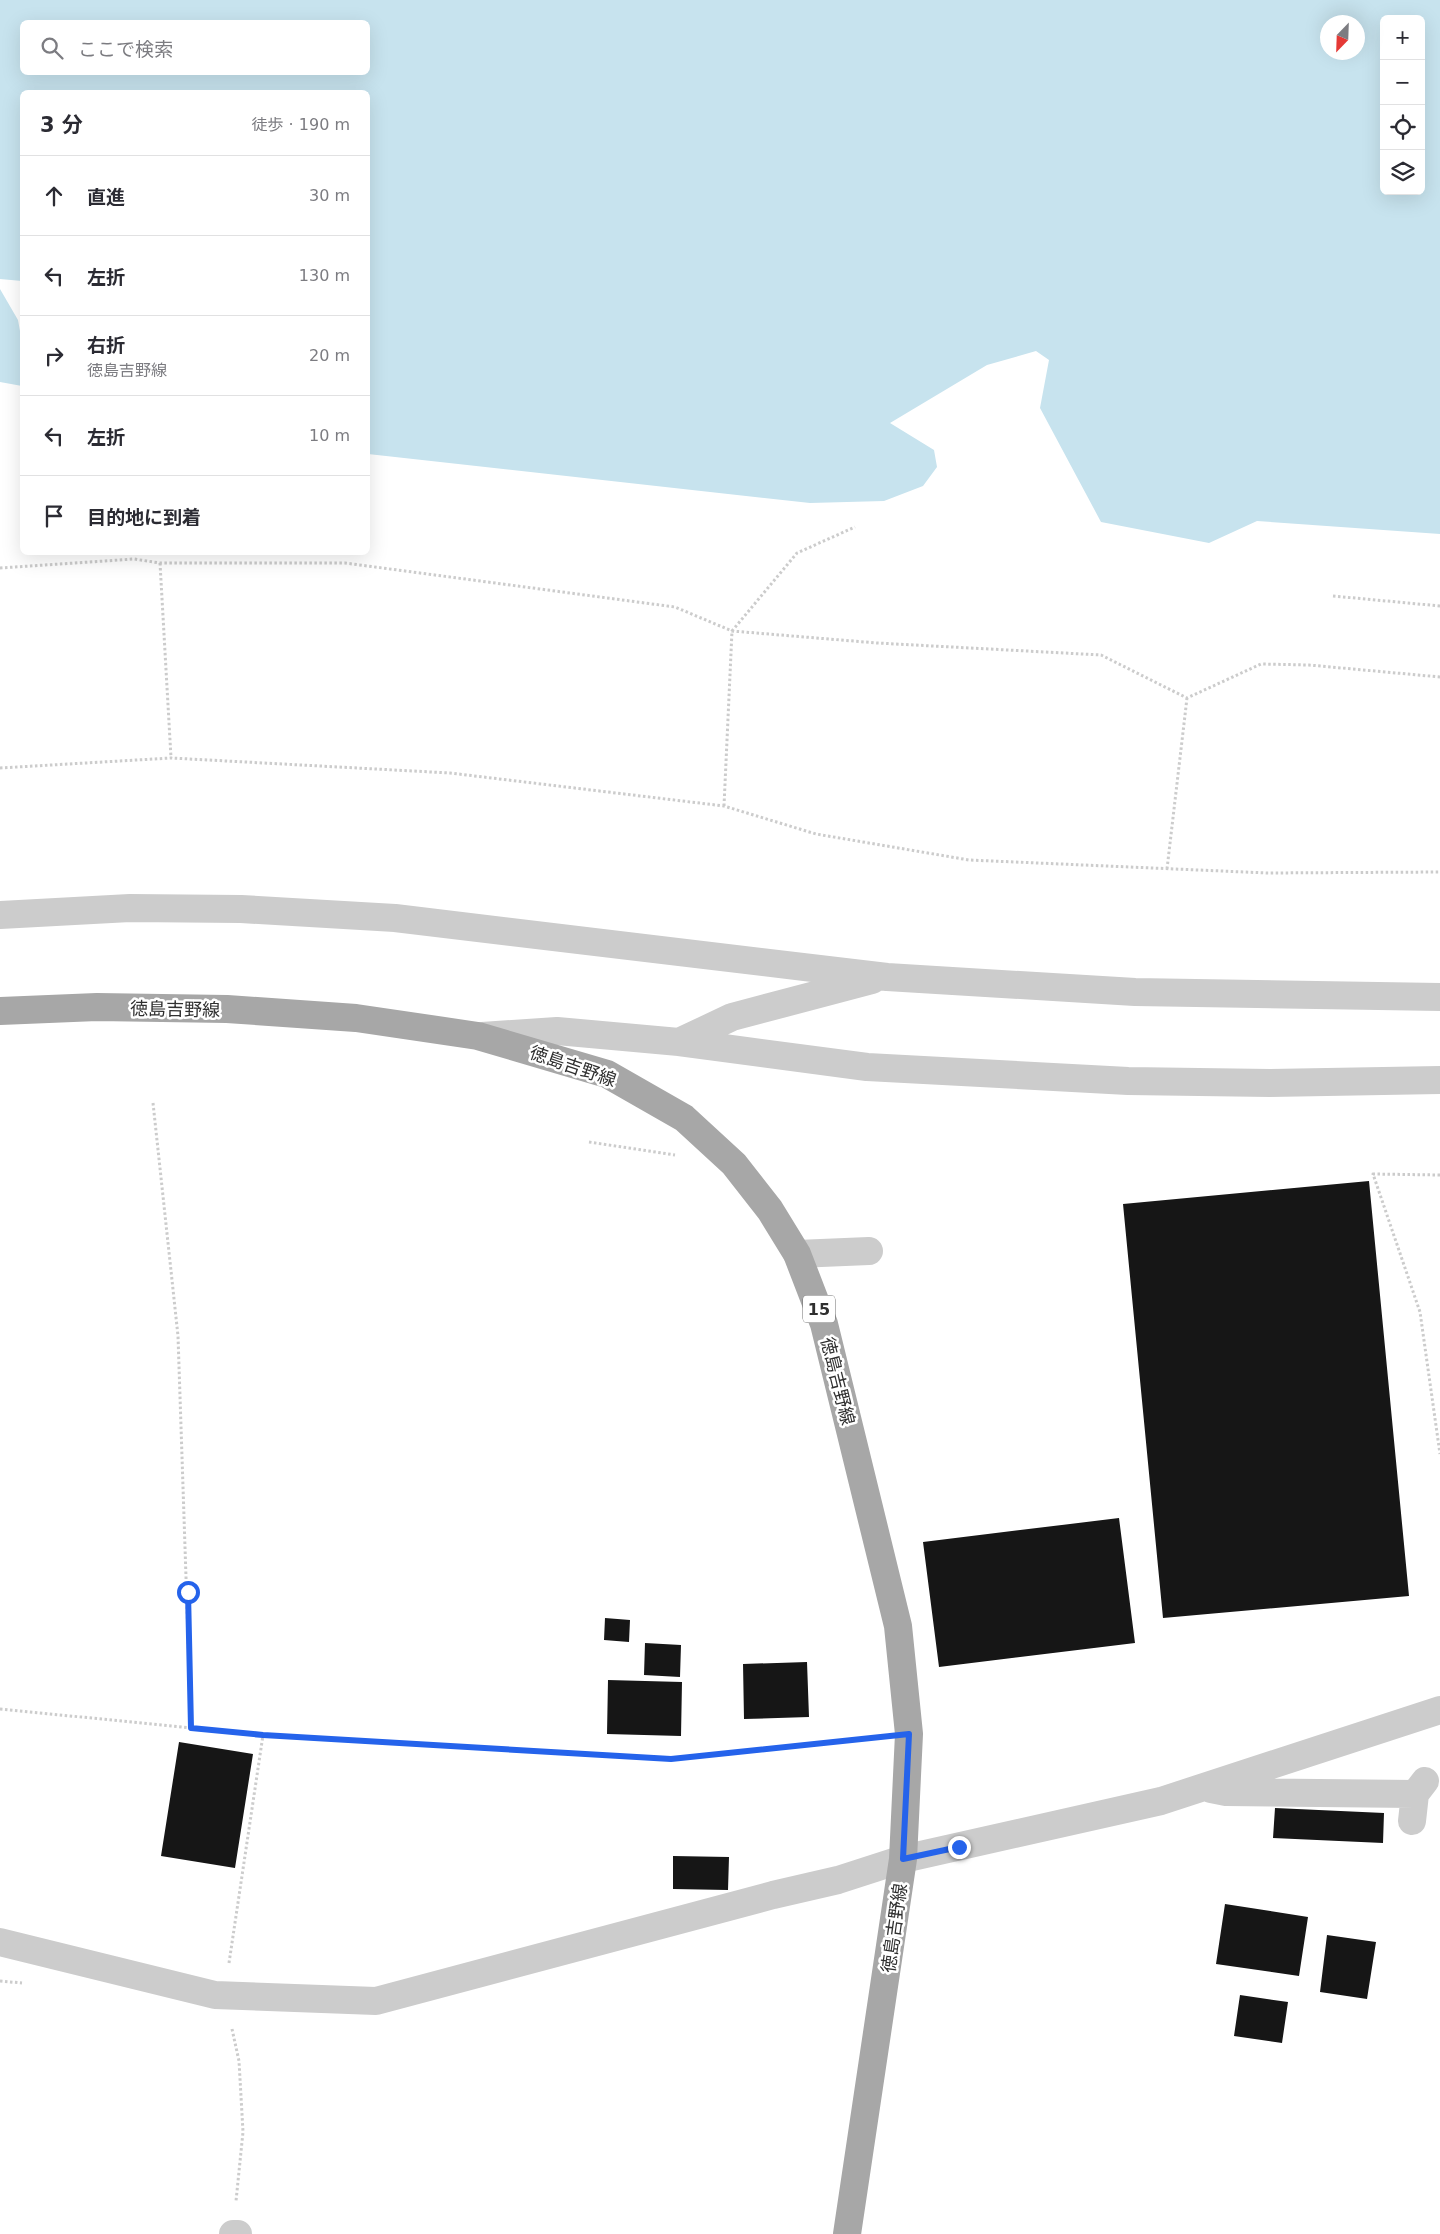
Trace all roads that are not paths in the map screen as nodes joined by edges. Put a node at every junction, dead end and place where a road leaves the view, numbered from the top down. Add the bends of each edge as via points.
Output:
1 (0, 915) edge
2 (887, 976) junction
3 (1440, 996) edge
4 (0, 1012) edge
5 (478, 1036) junction
6 (679, 1042) junction
7 (1440, 1080) edge
8 (869, 1251) dead end
9 (797, 1254) junction
10 (1440, 1710) edge
11 (1202, 1788) junction
12 (1412, 1821) dead end
13 (903, 1859) junction
14 (0, 1942) edge
15 (847, 2234) edge

1 - 2 street via 130,908 240,909 395,918
2 - 3 street via 1135,992
2 - 6 street via 732,1017
4 - 5 main road, 徳島吉野線 / 15 via 98,1007 227,1009 356,1018
5 - 6 street via 557,1031
5 - 9 main road, 徳島吉野線 / 15 via 607,1074 684,1118 734,1164 770,1210
6 - 7 street via 866,1067 982,1074 1270,1083
8 - 9 street
9 - 13 main road, 徳島吉野線 / 15 via 824,1324 898,1626 909,1734
10 - 11 street
11 - 12 street via 1226,1792 1420,1788
11 - 13 street via 1161,1801
13 - 14 street via 838,1880 376,2001 215,1995
13 - 15 main road, 徳島吉野線 / 15

